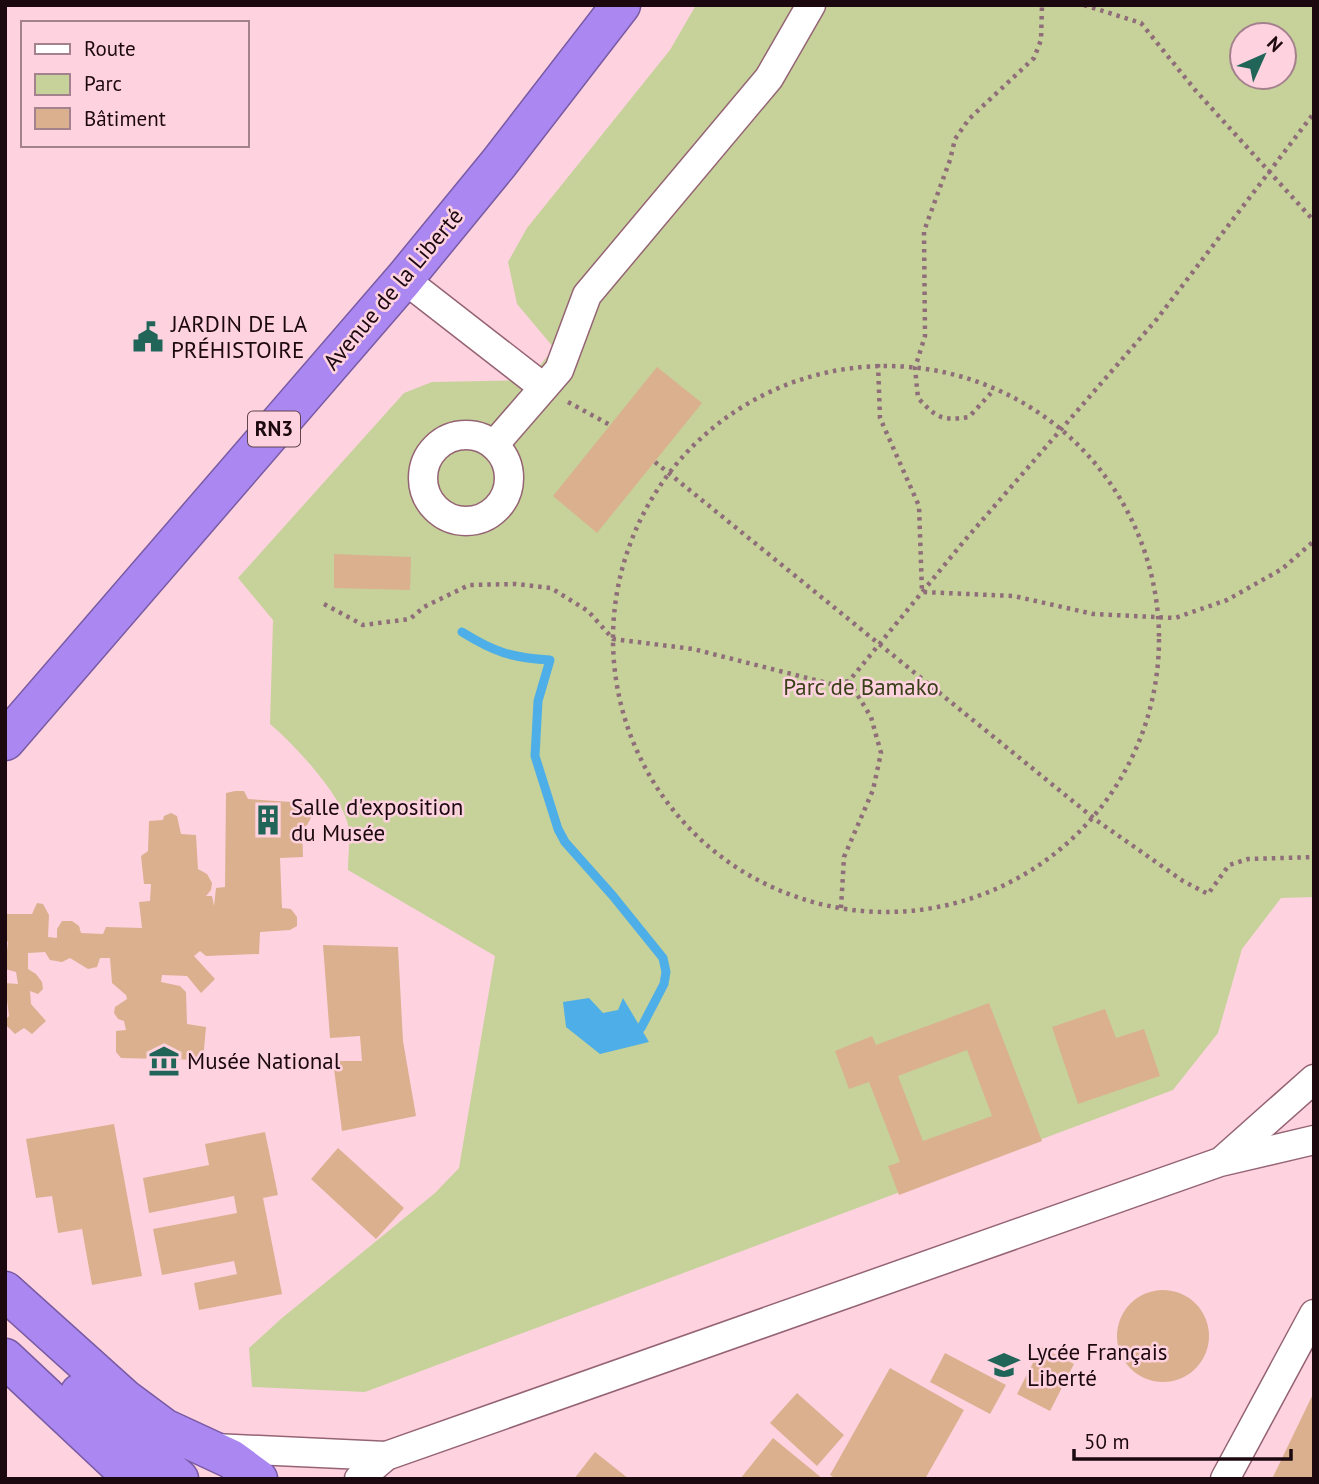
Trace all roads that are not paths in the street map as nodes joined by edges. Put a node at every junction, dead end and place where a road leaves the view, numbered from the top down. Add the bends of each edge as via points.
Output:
1 (621, 5) edge
2 (811, 5) edge
3 (404, 279) junction
4 (543, 387) junction
5 (494, 445) dead end
6 (46, 693) junction
7 (5, 720) edge
8 (5, 741) edge
9 (1314, 1079) edge
10 (1314, 1140) edge
11 (1220, 1162) junction
12 (5, 1291) edge
13 (1314, 1314) edge
14 (5, 1326) edge
15 (5, 1359) edge
16 (206, 1448) junction
17 (386, 1456) junction
18 (123, 1466) edge
19 (178, 1479) edge
20 (258, 1479) edge
21 (359, 1479) edge
22 (1225, 1479) edge

1 - 3 highway, Avenue de la Liberté / RN3
2 - 4 street via 769,78 587,295 559,370
3 - 4 street
3 - 6 highway, Avenue de la Liberté / RN3
4 - 5 street
6 - 7 highway
6 - 8 highway
9 - 11 street
10 - 11 street
11 - 17 street
12 - 16 highway via 125,1399 164,1428
13 - 22 street
14 - 18 highway
15 - 18 highway
16 - 17 street
16 - 18 street
16 - 20 highway
17 - 21 street
18 - 19 highway

